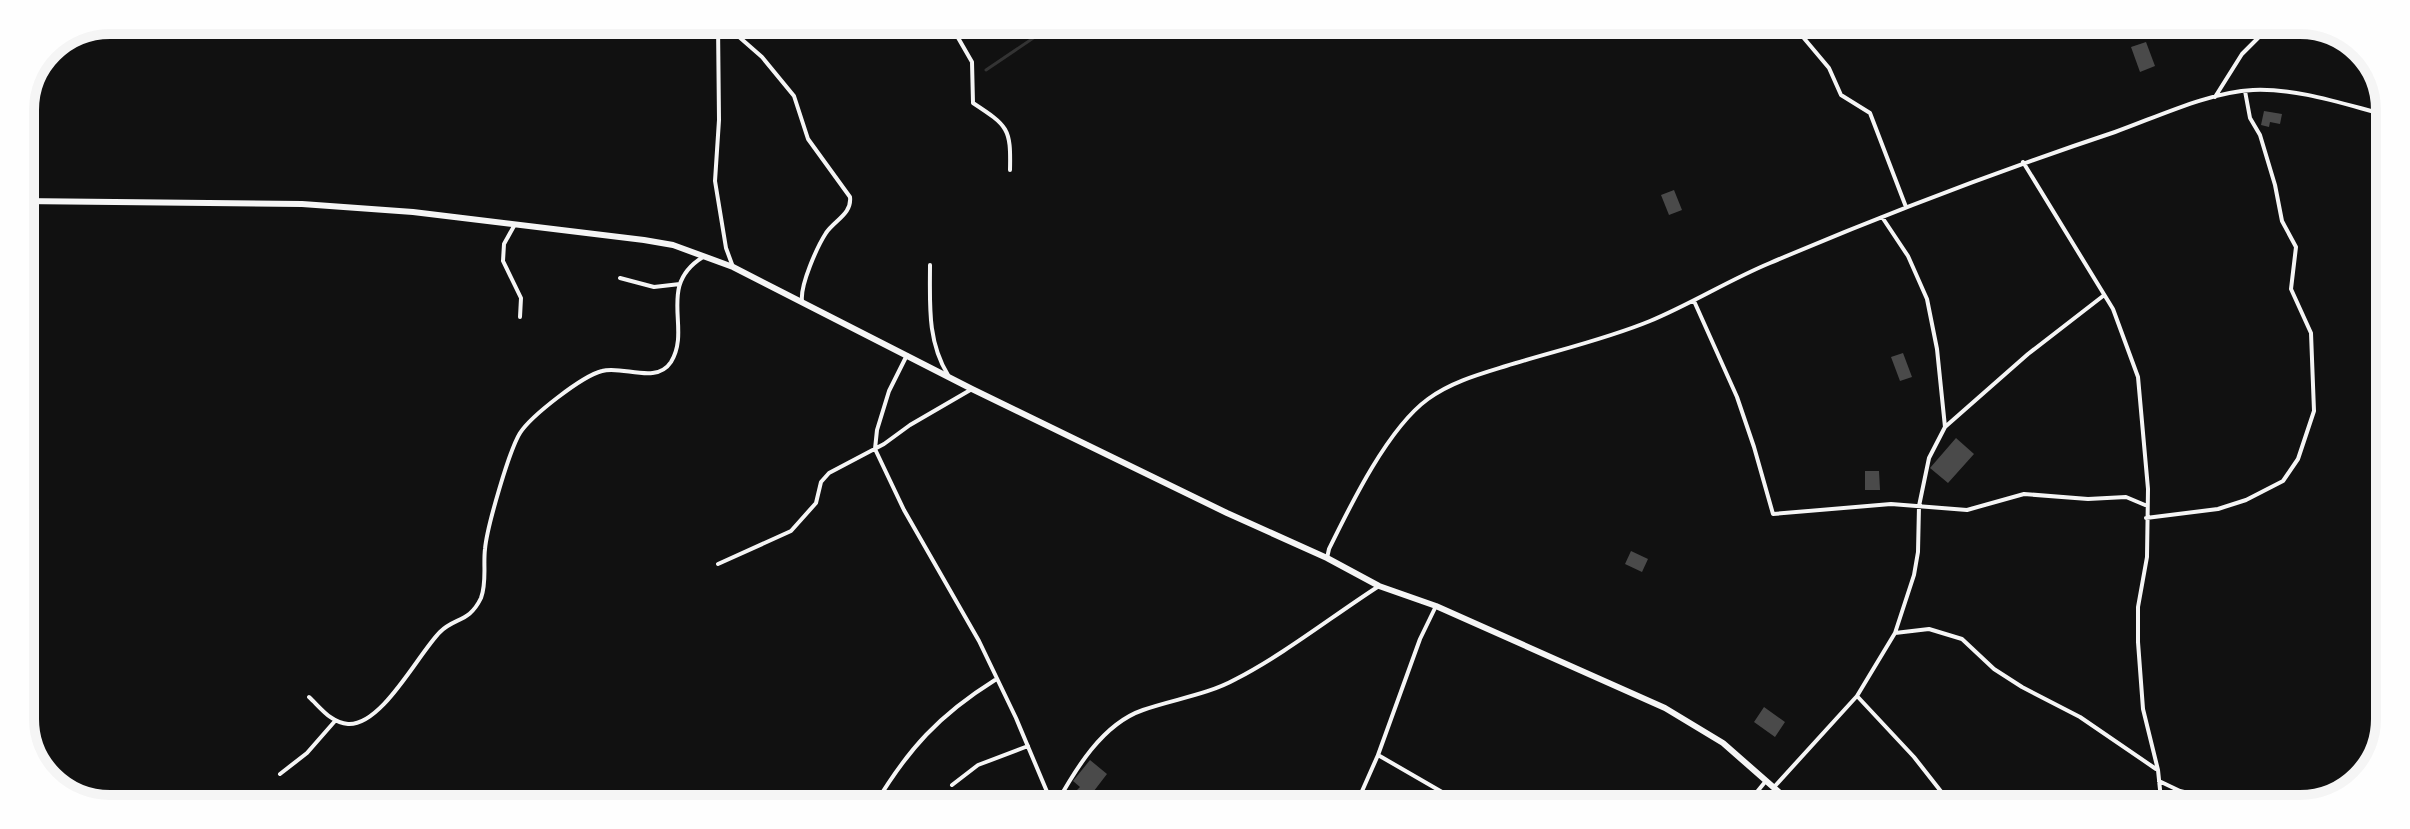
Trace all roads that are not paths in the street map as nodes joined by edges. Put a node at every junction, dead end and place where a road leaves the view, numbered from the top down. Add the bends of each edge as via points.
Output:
1 (718, 34) edge
2 (736, 34) edge
3 (956, 34) edge
4 (1800, 34) edge
5 (2262, 34) edge
6 (2245, 91) junction
7 (2215, 97) junction
8 (2376, 113) edge
9 (2023, 162) junction
10 (1010, 170) dead end
11 (34, 201) edge
12 (1906, 207) junction
13 (1882, 217) junction
14 (515, 224) junction
15 (705, 255) junction
16 (930, 265) dead end
17 (733, 267) junction
18 (620, 278) dead end
19 (680, 284) junction
20 (2104, 295) junction
21 (802, 301) junction
22 (1694, 301) junction
23 (520, 317) dead end
24 (907, 355) junction
25 (949, 377) junction
26 (972, 389) junction
27 (1945, 427) junction
28 (875, 449) junction
29 (1919, 506) junction
30 (2146, 506) junction
31 (2146, 518) junction
32 (1327, 558) junction
33 (718, 564) dead end
34 (1379, 586) junction
35 (1436, 606) junction
36 (1895, 633) junction
37 (995, 680) junction
38 (1857, 696) junction
39 (309, 697) dead end
40 (335, 721) junction
41 (1028, 746) junction
42 (1378, 755) junction
43 (2158, 770) junction
44 (280, 774) dead end
45 (1766, 780) junction
46 (2159, 781) junction
47 (952, 785) dead end
48 (1775, 786) junction
49 (2180, 791) junction
50 (881, 795) edge
51 (1049, 795) edge
52 (1062, 795) edge
53 (1360, 795) edge
54 (1447, 795) edge
55 (1754, 795) edge
56 (1784, 795) edge
57 (1944, 795) edge
58 (2161, 795) edge
59 (2174, 795) edge
60 (2196, 795) edge

1 - 17 street via 715,181
2 - 21 street via 794,96 808,139 850,197 847,212 821,242
3 - 10 street via 972,62 973,103 1000,121 1011,139
4 - 12 street via 1829,68 1841,95 1870,113
5 - 7 street via 2242,54
6 - 7 street
6 - 8 street via 2294,93
6 - 31 street via 2282,221 2296,247 2291,289 2311,333 2314,411 2298,459 2283,481 2218,509
7 - 9 street
9 - 12 street
9 - 20 street
11 - 14 main road via 342,205
12 - 13 street
13 - 22 street via 1769,263
13 - 27 street via 1908,256 1927,299
14 - 15 main road via 644,240
14 - 23 street via 504,244 503,261 521,298
15 - 17 main road
15 - 19 street via 688,267
16 - 25 street via 931,335
17 - 21 main road
18 - 19 street via 654,287
19 - 40 street via 676,347 670,362 659,372 602,370 538,411 518,436 508,463 484,550 484,589 475,607 466,618 442,629 379,709 355,723
20 - 27 street
20 - 30 street via 2138,377 2148,469
21 - 24 main road
22 - 29 street via 1737,397 1773,514 1856,505
22 - 32 street via 1626,330 1480,374 1427,399 1379,458
24 - 25 main road
24 - 28 street via 889,391
25 - 26 main road
26 - 28 street
26 - 32 main road
27 - 29 street via 1929,458
28 - 33 street via 823,478 816,503 791,531
28 - 37 street
29 - 30 street via 1967,510 2024,494 2126,497
29 - 36 street via 1914,575
30 - 31 street
31 - 43 street via 2138,642 2143,709
32 - 34 main road
34 - 35 main road
34 - 52 street via 1292,647 1227,684 1123,718 1093,749
35 - 42 street
35 - 45 main road via 1665,708 1723,743
36 - 38 street
36 - 43 street via 1929,629 1962,639 1994,669 2080,717
37 - 41 street
37 - 50 street via 928,731
38 - 48 street
38 - 57 street
39 - 40 street
40 - 44 street
41 - 47 street via 978,765
41 - 51 street
42 - 53 street
42 - 54 street
43 - 46 street
45 - 48 main road
45 - 55 street
46 - 49 street
46 - 58 street
48 - 56 main road
49 - 59 street
49 - 60 street

